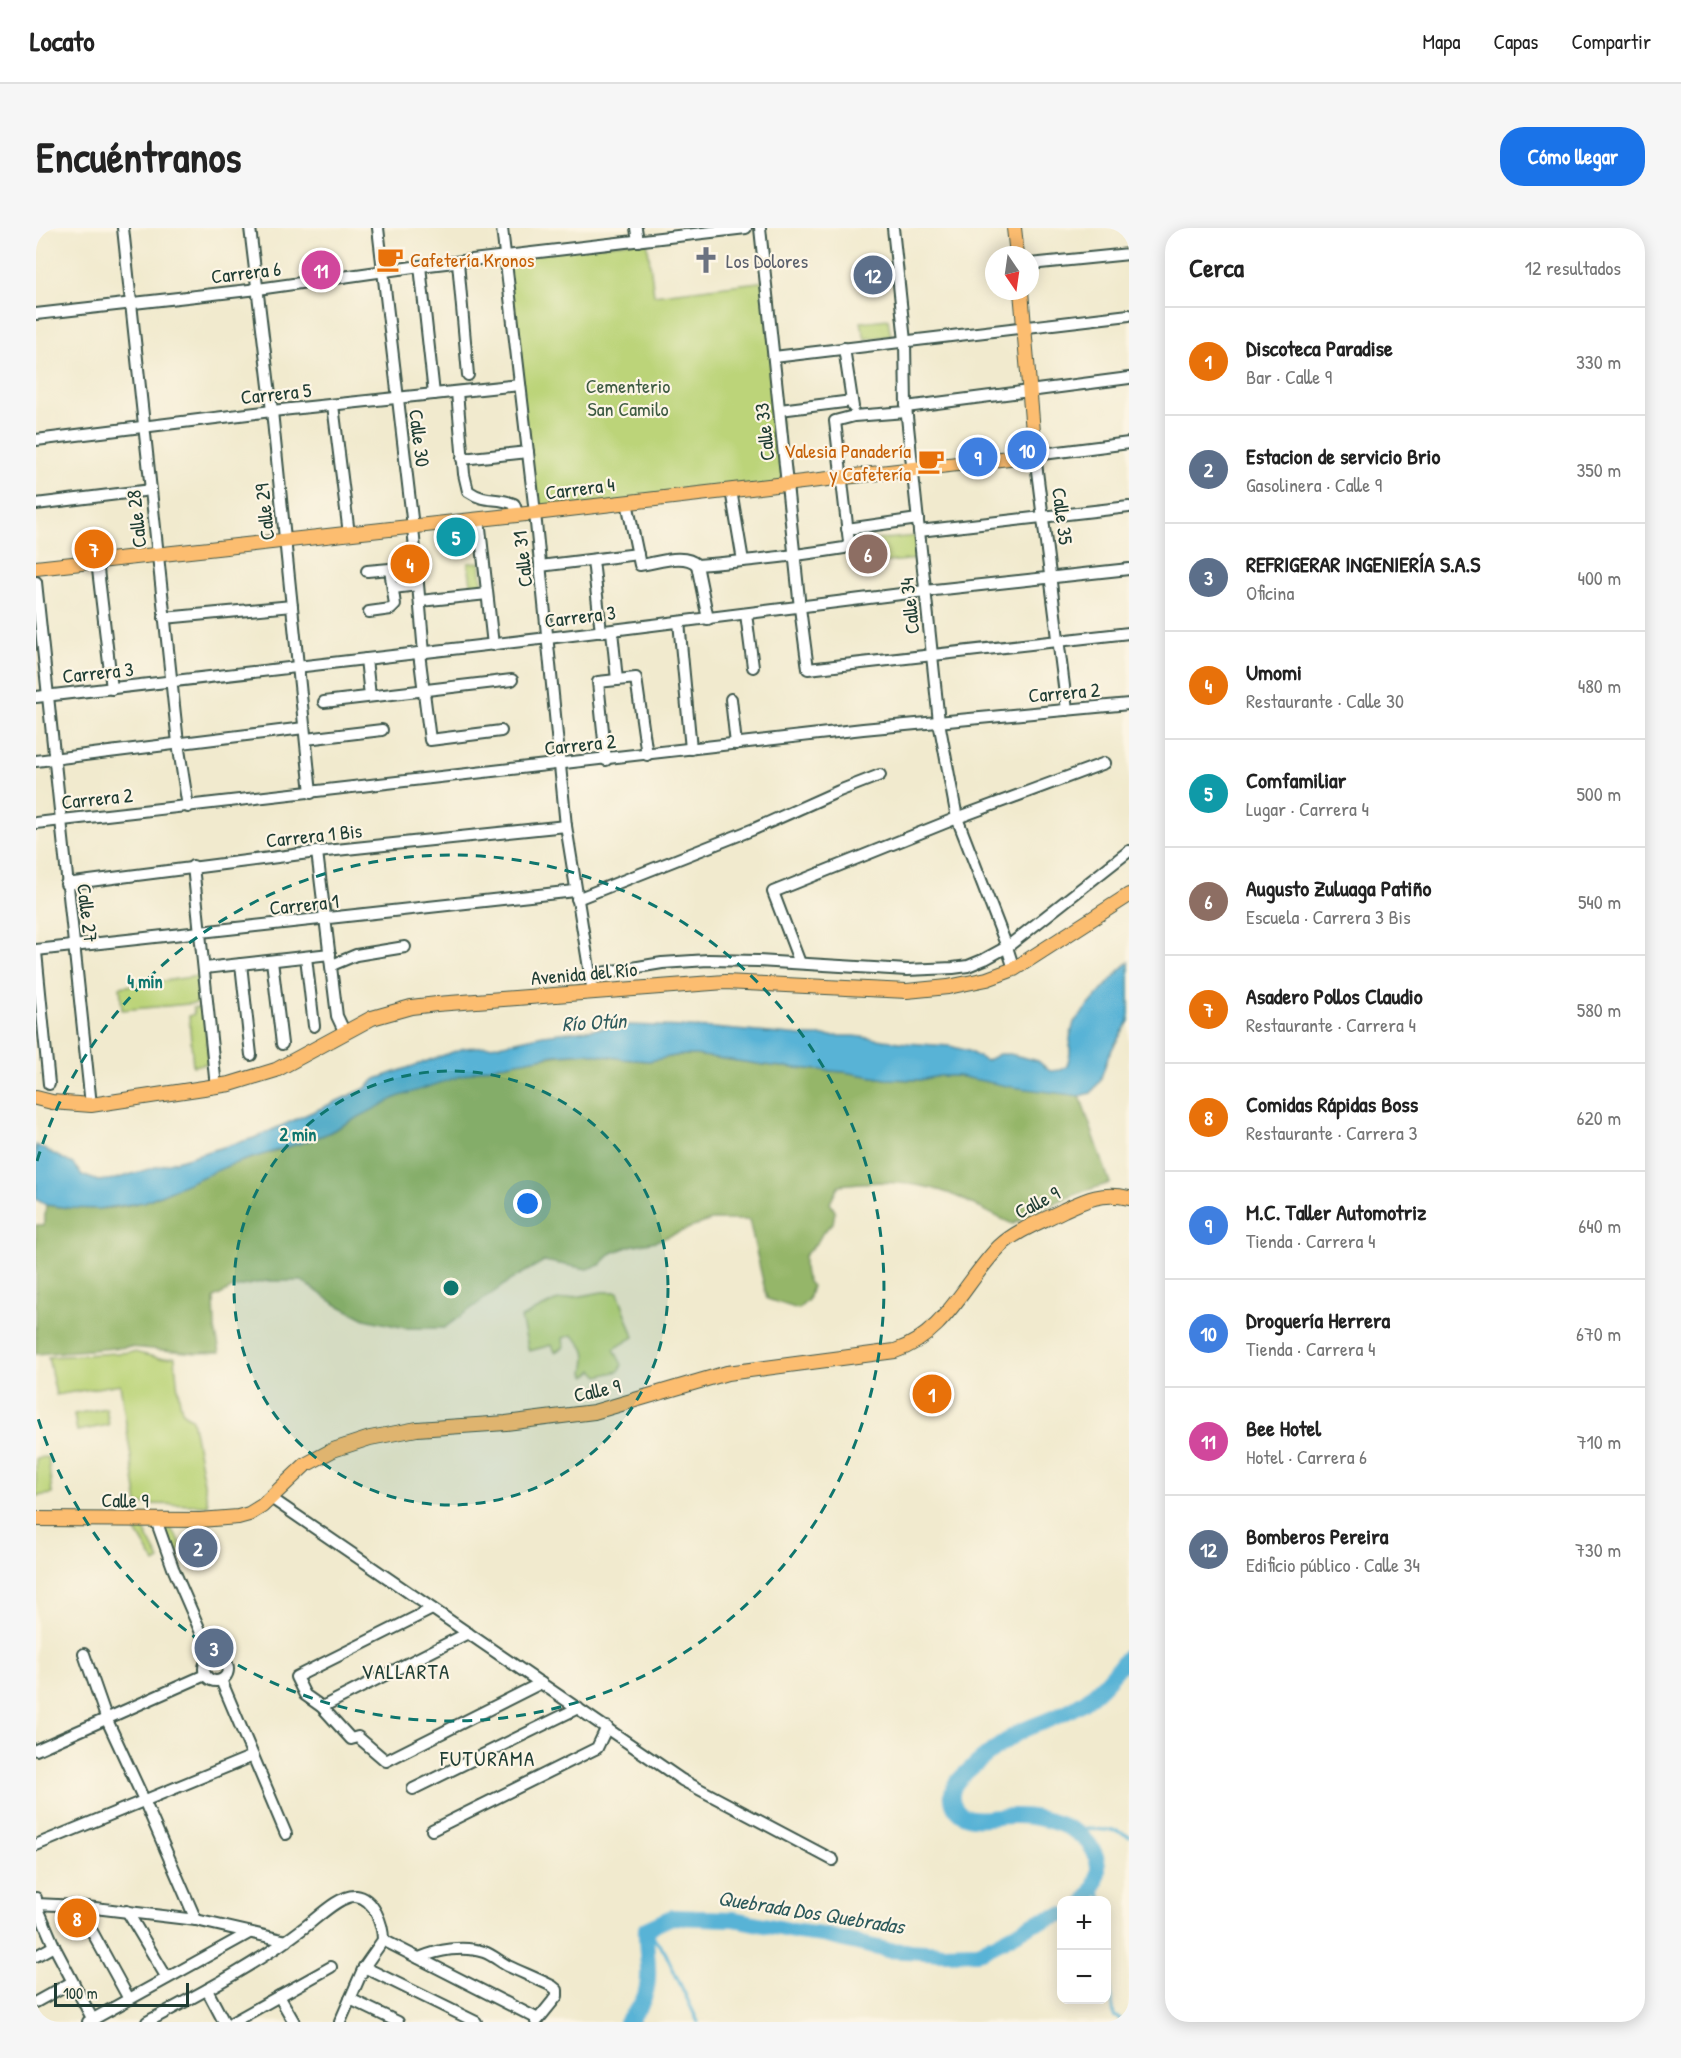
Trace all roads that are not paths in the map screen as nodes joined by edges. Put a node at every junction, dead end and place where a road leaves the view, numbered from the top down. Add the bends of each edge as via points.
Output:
1 (123, 228) edge
2 (250, 228) edge
3 (378, 228) edge
4 (502, 228) edge
5 (636, 228) edge
6 (746, 228) edge
7 (760, 228) edge
8 (893, 228) edge
9 (1014, 228) edge
10 (638, 241) junction
11 (1016, 246) edge
12 (1129, 254) edge
13 (504, 256) junction
14 (458, 262) junction
15 (1039, 263) edge
16 (420, 266) junction
17 (382, 271) junction
18 (258, 289) junction
19 (1022, 300) edge
20 (131, 304) junction
21 (36, 315) edge
22 (1129, 315) edge
23 (1025, 327) junction
24 (904, 341) junction
25 (844, 348) junction
26 (774, 357) junction
27 (468, 375) dead end
28 (1129, 378) edge
29 (520, 385) junction
30 (1030, 391) junction
31 (457, 392) junction
32 (434, 394) junction
33 (397, 398) junction
34 (852, 401) junction
35 (333, 405) junction
36 (780, 410) junction
37 (906, 410) junction
38 (272, 411) junction
39 (854, 416) junction
40 (144, 427) junction
41 (36, 440) edge
42 (1129, 443) edge
43 (528, 452) junction
44 (1035, 454) junction
45 (462, 459) junction
46 (912, 469) junction
47 (841, 477) junction
48 (787, 484) junction
49 (151, 490) junction
50 (731, 490) junction
51 (627, 502) junction
52 (36, 504) edge
53 (1129, 507) edge
54 (536, 513) junction
55 (518, 515) junction
56 (1043, 517) junction
57 (479, 519) junction
58 (918, 519) junction
59 (413, 527) junction
60 (847, 529) junction
61 (919, 531) junction
62 (349, 534) junction
63 (285, 540) junction
64 (158, 554) junction
65 (795, 556) junction
66 (640, 559) junction
67 (594, 560) junction
68 (97, 561) junction
69 (742, 561) junction
70 (697, 564) junction
71 (540, 566) junction
72 (36, 568) edge
73 (1129, 569) edge
74 (367, 571) dead end
75 (1051, 577) junction
76 (36, 582) edge
77 (418, 585) junction
78 (393, 588) junction
79 (925, 591) junction
80 (487, 594) junction
81 (420, 601) junction
82 (292, 606) junction
83 (800, 608) junction
84 (369, 612) dead end
85 (746, 614) junction
86 (164, 618) junction
87 (708, 619) junction
88 (679, 622) junction
89 (39, 631) edge
90 (607, 631) junction
91 (1129, 633) edge
92 (548, 638) junction
93 (1057, 640) junction
94 (493, 645) junction
95 (422, 653) junction
96 (932, 655) junction
97 (366, 659) junction
98 (298, 667) junction
99 (753, 667) dead end
100 (512, 680) dead end
101 (617, 680) junction
102 (171, 683) junction
103 (112, 688) junction
104 (424, 690) junction
105 (48, 696) junction
106 (370, 696) junction
107 (36, 697) edge
108 (731, 699) dead end
109 (324, 702) dead end
110 (1129, 704) edge
111 (1067, 710) junction
112 (939, 722) junction
113 (382, 730) dead end
114 (501, 732) dead end
115 (305, 733) junction
116 (178, 744) junction
117 (736, 744) junction
118 (692, 749) junction
119 (647, 755) junction
120 (55, 759) junction
121 (606, 759) junction
122 (36, 761) edge
123 (1105, 763) dead end
124 (560, 765) junction
125 (880, 775) dead end
126 (311, 793) junction
127 (188, 807) junction
128 (957, 818) junction
129 (60, 820) junction
130 (36, 823) edge
131 (566, 826) junction
132 (1129, 851) edge
133 (317, 852) junction
134 (193, 867) junction
135 (66, 884) junction
136 (576, 895) junction
137 (1129, 895) edge
138 (326, 920) junction
139 (201, 932) junction
140 (74, 946) junction
141 (405, 947) dead end
142 (1007, 947) junction
143 (36, 951) edge
144 (306, 957) junction
145 (331, 960) junction
146 (272, 961) junction
147 (800, 963) junction
148 (241, 964) junction
149 (205, 968) junction
150 (1014, 969) junction
151 (590, 975) junction
152 (593, 993) junction
153 (314, 1026) dead end
154 (345, 1033) junction
155 (282, 1044) dead end
156 (251, 1054) dead end
157 (50, 1084) dead end
158 (216, 1087) junction
159 (36, 1098) edge
160 (91, 1105) junction
161 (1129, 1198) edge
162 (271, 1498) junction
163 (36, 1519) edge
164 (156, 1520) junction
165 (432, 1609) junction
166 (468, 1633) junction
167 (84, 1654) dead end
168 (212, 1658) junction
169 (205, 1675) junction
170 (221, 1680) junction
171 (541, 1683) junction
172 (322, 1707) junction
173 (578, 1708) junction
174 (107, 1720) junction
175 (607, 1727) junction
176 (36, 1750) edge
177 (253, 1756) junction
178 (413, 1789) dead end
179 (144, 1800) junction
180 (432, 1830) dead end
181 (286, 1834) dead end
182 (36, 1845) edge
183 (833, 1860) dead end
184 (36, 1897) edge
185 (36, 1904) edge
186 (78, 1906) junction
187 (128, 1911) junction
188 (195, 1920) junction
189 (249, 1933) junction
190 (383, 1940) junction
191 (286, 1941) junction
192 (54, 1946) junction
193 (36, 1956) edge
194 (419, 1958) junction
195 (331, 1967) dead end
196 (363, 1967) junction
197 (167, 1978) junction
198 (72, 1982) junction
199 (207, 1990) junction
200 (279, 1996) junction
201 (129, 1999) junction
202 (350, 1999) junction
203 (36, 2002) edge
204 (91, 2021) edge
205 (537, 2021) edge
206 (147, 2022) edge
207 (224, 2022) edge
208 (233, 2022) edge
209 (294, 2022) edge
210 (340, 2022) edge
211 (398, 2022) edge
212 (476, 2022) edge

1 - 20 street, Calle 28
2 - 18 street, Calle 29
3 - 17 street, Calle 30
4 - 13 street, Calle 31
5 - 10 street
6 - 10 street, Carrera 6
7 - 26 street, Calle 33
8 - 24 street, Calle 34
9 - 11 main road
10 - 13 street, Carrera 6
12 - 15 street
13 - 14 street, Carrera 6
13 - 29 street, Calle 31
14 - 16 street, Carrera 6
14 - 27 street
16 - 17 street, Carrera 6
16 - 32 street
17 - 18 street, Carrera 6
17 - 33 street, Calle 30
18 - 20 street, Carrera 6
18 - 38 street, Calle 29
19 - 23 main road, Calle 35
20 - 21 street, Carrera 6
20 - 40 street, Calle 28
22 - 23 street
23 - 24 street
23 - 30 main road, Calle 35
24 - 25 street
24 - 37 street, Calle 34
25 - 26 street
25 - 34 street
26 - 36 street, Calle 33
28 - 30 street
29 - 31 street, Carrera 5
29 - 43 street, Calle 31
30 - 37 street
30 - 44 main road, Calle 35
31 - 32 street, Carrera 5
31 - 45 street
32 - 33 street, Carrera 5
33 - 35 street, Carrera 5
33 - 59 street, Calle 30
34 - 36 street
34 - 39 street
35 - 38 street, Carrera 5
35 - 62 street
36 - 48 street, Calle 33
37 - 39 street
37 - 46 street, Calle 34
38 - 40 street, Carrera 5
38 - 63 street, Calle 29
39 - 47 street via 834,422
40 - 41 street, Carrera 5
40 - 49 street, Calle 28
42 - 44 street, Carrera 4
43 - 45 street
43 - 54 street, Calle 31
44 - 46 main road, Carrera 4
44 - 56 street, Calle 35
45 - 55 street via 468,491 480,499 514,504
46 - 47 main road, Carrera 4
46 - 58 street, Calle 34
47 - 48 main road, Carrera 4
47 - 60 street
48 - 50 main road, Carrera 4
48 - 65 street, Calle 33
49 - 52 street
49 - 64 street, Calle 28
50 - 51 main road, Carrera 4
50 - 69 street
51 - 54 main road, Carrera 4
51 - 66 street
53 - 56 street
54 - 55 main road, Carrera 4
54 - 71 street, Calle 31
55 - 57 main road, Carrera 4
56 - 61 street
56 - 75 street, Calle 35
57 - 59 main road, Carrera 4
57 - 80 street
58 - 60 street
58 - 61 street, Calle 34
59 - 62 main road, Carrera 4
59 - 77 street, Calle 30
60 - 65 street via 848,546
61 - 79 street, Calle 34
62 - 63 main road, Carrera 4
63 - 64 main road, Carrera 4
63 - 82 street, Calle 29
64 - 68 main road, Carrera 4
64 - 86 street, Calle 28
65 - 69 street
65 - 83 street, Calle 33
66 - 67 street
66 - 70 street via 684,559
67 - 71 street
67 - 90 street
68 - 72 main road, Carrera 4
68 - 103 street
69 - 70 street
70 - 87 street
71 - 92 street, Calle 31
73 - 75 street, Carrera 3
74 - 78 street via 390,569
75 - 79 street, Carrera 3
75 - 93 street, Calle 35
76 - 89 street, Calle 27
77 - 78 street
77 - 81 street, Calle 30
78 - 84 street via 394,607
79 - 83 street, Carrera 3
79 - 96 street, Calle 34
80 - 81 street
80 - 94 street
81 - 95 street, Calle 30
82 - 86 street
82 - 98 street, Calle 29
83 - 85 street, Carrera 3
83 - 96 street, Calle 33 via 808,669
85 - 87 street, Carrera 3
85 - 99 street
86 - 102 street, Calle 28
87 - 88 street, Carrera 3
88 - 90 street, Carrera 3
88 - 118 street
89 - 105 street, Calle 27
90 - 92 street, Carrera 3
90 - 101 street
91 - 93 street
92 - 94 street, Carrera 3
92 - 124 street, Calle 31
93 - 96 street
93 - 111 street, Calle 35
94 - 95 street, Carrera 3
95 - 97 street, Carrera 3
95 - 104 street, Calle 30
96 - 112 street, Calle 34
97 - 98 street, Carrera 3
97 - 106 street
98 - 102 street, Carrera 3
98 - 115 street, Calle 29
100 - 104 street
101 - 119 street via 636,678
101 - 121 street via 598,682
102 - 103 street, Carrera 3
102 - 116 street, Calle 28
103 - 105 street, Carrera 3
104 - 106 street
104 - 114 street, Calle 30 via 430,740
105 - 107 street, Carrera 3
105 - 120 street, Calle 27
106 - 109 street
108 - 117 street
110 - 111 street, Carrera 2
111 - 112 street, Carrera 2
112 - 117 street, Carrera 2
112 - 128 street, Calle 34
113 - 115 street
115 - 116 street
115 - 126 street, Calle 29
116 - 120 street
116 - 127 street, Calle 28
117 - 118 street, Carrera 2
118 - 119 street, Carrera 2
119 - 121 street, Carrera 2
120 - 122 street
120 - 129 street, Calle 27
121 - 124 street, Carrera 2
123 - 128 street
124 - 126 street, Carrera 2
124 - 131 street, Calle 31
125 - 136 street, Carrera 1 via 754,829
126 - 127 street, Carrera 2
127 - 129 street, Carrera 2
128 - 142 street, Calle 34
128 - 147 street via 773,892
129 - 130 street, Carrera 2
129 - 135 street, Calle 27
131 - 133 street, Carrera 1 Bis
131 - 136 street, Calle 31
132 - 142 street
133 - 134 street, Carrera 1 Bis
133 - 138 street
134 - 135 street, Carrera 1 Bis
134 - 139 street
135 - 140 street, Calle 27
136 - 138 street, Carrera 1
136 - 151 street, Calle 31
137 - 150 main road, Avenida del Río
138 - 139 street, Carrera 1
138 - 145 street
139 - 140 street, Carrera 1
139 - 149 street
140 - 143 street, Carrera 1
140 - 160 street, Calle 27
141 - 145 street
142 - 147 street via 968,966 953,968 907,970
142 - 150 street, Calle 34
143 - 157 street
144 - 145 street
144 - 146 street
144 - 153 street
145 - 154 street via 337,1016
146 - 148 street
146 - 155 street
147 - 151 street via 708,960
148 - 149 street
148 - 156 street
149 - 158 street
150 - 152 main road, Avenida del Río via 968,983 907,991 725,982
151 - 152 street, Calle 31
152 - 154 main road, Avenida del Río via 411,1007 379,1015
154 - 158 main road, Avenida del Río via 276,1070
158 - 160 main road, Avenida del Río
159 - 160 main road, Avenida del Río
161 - 162 main road, Calle 9 via 1092,1197 1017,1234 983,1265 929,1333 907,1347 888,1353 727,1373 594,1412 417,1429 370,1438 304,1465
162 - 164 main road, Calle 9 via 255,1511 238,1517
162 - 165 street
163 - 164 main road, Calle 9
164 - 168 street
165 - 166 street
165 - 172 street via 296,1677 305,1695
166 - 171 street
166 - 172 street
167 - 174 street
168 - 169 street via 206,1663
168 - 170 street via 220,1658 228,1666
169 - 170 street
169 - 174 street
170 - 177 street
171 - 172 street via 386,1761 358,1737 351,1739
171 - 173 street
173 - 175 street
173 - 178 street
174 - 176 street
174 - 179 street
175 - 180 street via 597,1748
175 - 183 street via 682,1780
177 - 179 street
177 - 181 street
179 - 182 street
179 - 188 street
184 - 185 street
185 - 186 street
185 - 192 street
186 - 187 street
186 - 201 street
187 - 188 street
187 - 197 street
188 - 189 street
189 - 191 street
189 - 197 street
190 - 191 street via 380,1920 366,1900 356,1896 331,1906
190 - 194 street
190 - 196 street
191 - 199 street
192 - 193 street
192 - 198 street
194 - 205 street
194 - 205 street via 457,1949 474,1950 552,1986 557,1990 556,1996
195 - 200 street
196 - 202 street
196 - 212 street
197 - 201 street
198 - 203 street
198 - 204 street
199 - 206 street
199 - 207 street
200 - 208 street
200 - 209 street
201 - 204 street
202 - 210 street
202 - 211 street

